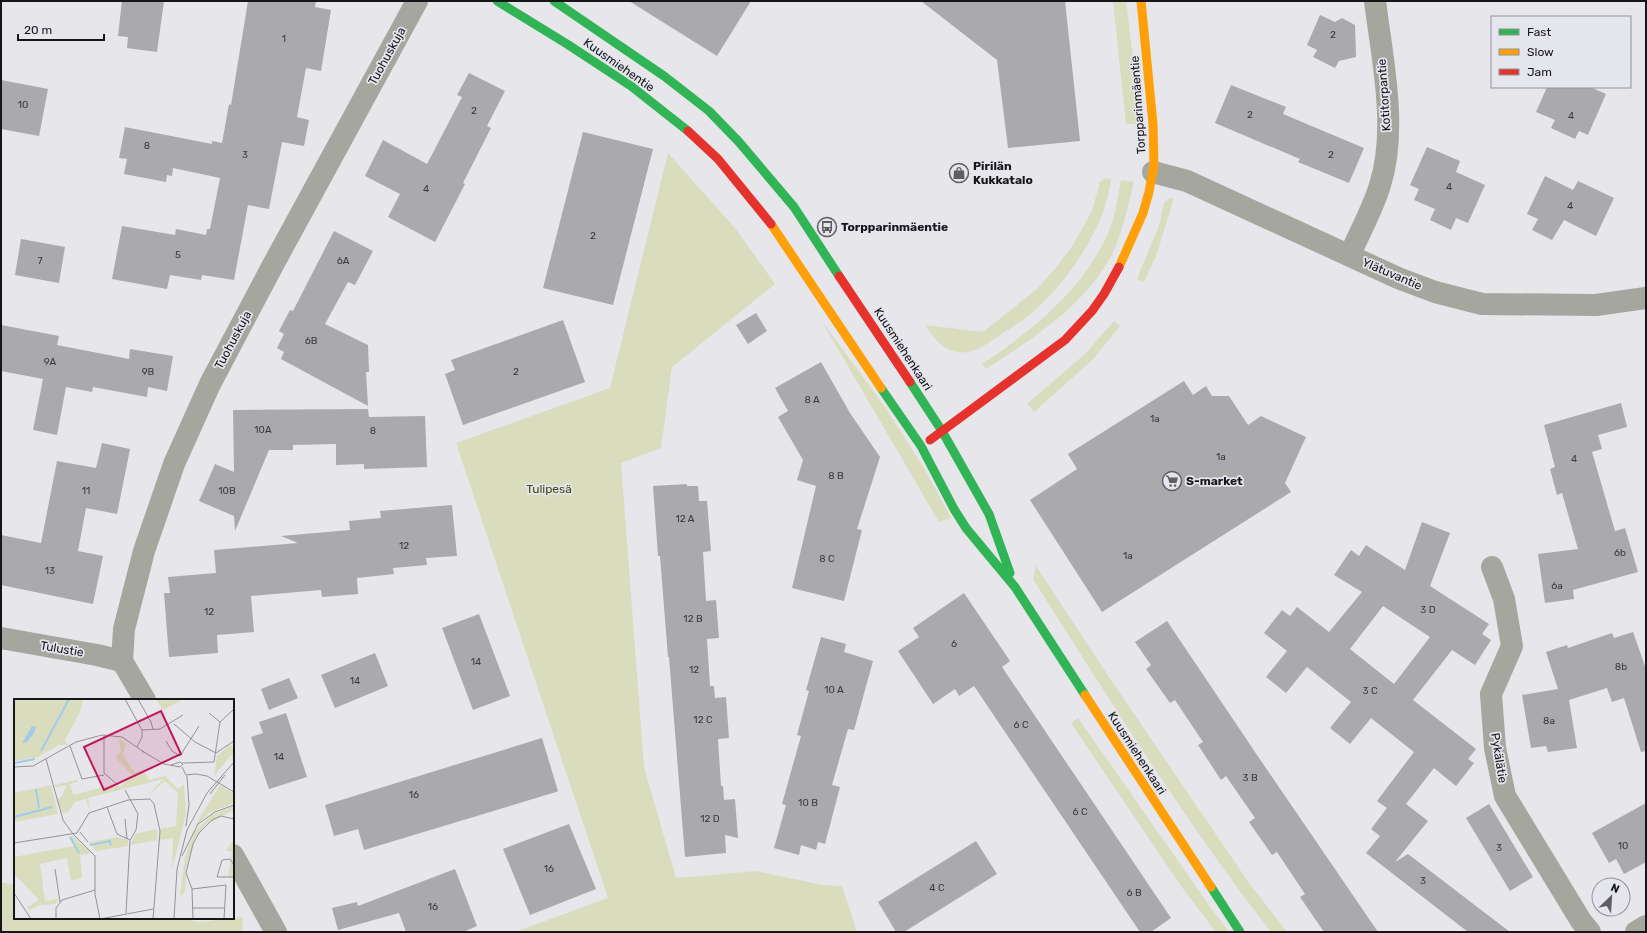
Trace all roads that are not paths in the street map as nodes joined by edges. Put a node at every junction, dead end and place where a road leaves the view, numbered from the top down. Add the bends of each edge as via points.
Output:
1 (417, 1) edge
2 (497, 1) edge
3 (554, 1) edge
4 (1141, 1) edge
5 (1375, 1) edge
6 (739, 142) joint
7 (718, 159) joint
8 (1153, 172) junction
9 (1350, 255) junction
10 (1646, 298) edge
11 (942, 431) junction
12 (921, 446) junction
13 (1492, 567) dead end
14 (1015, 588) junction
15 (1, 638) edge
16 (122, 661) junction
17 (144, 699) edge
18 (234, 857) edge
19 (1646, 926) edge
20 (276, 932) edge
21 (1240, 932) edge
22 (1590, 932) edge
23 (1636, 932) edge

1 - 16 street, Tuohuskuja via 210,384 174,464 144,551 124,629
2 - 7 main road, Kuusmiehentie via 631,86 683,126
3 - 6 main road, Kuusmiehentie via 664,76 709,111
4 - 8 main road, Torpparinmäentie via 1154,132
5 - 9 street, Kotitorpantie via 1388,114 1387,148 1380,185
6 - 11 main road, Kuusmiehenkaari via 794,207
7 - 12 main road, Kuusmiehenkaari via 771,224
8 - 9 street, Ylätuvantie via 1187,181
8 - 11 main road, Torpparinmäentie via 1142,214 1128,250 1110,286 1093,310 1078,327 1042,358
9 - 10 street, Ylätuvantie via 1435,292 1482,304 1596,306
11 - 12 main road, Torpparinmäentie
11 - 14 main road, Kuusmiehenkaari via 989,514
12 - 14 main road, Kuusmiehenkaari via 966,528
13 - 22 street, Pykälätie via 1504,599 1512,646 1491,694 1495,748 1505,796
14 - 21 main road, Kuusmiehenkaari
15 - 16 street, Tulustie
16 - 17 street
18 - 20 street
19 - 23 street

